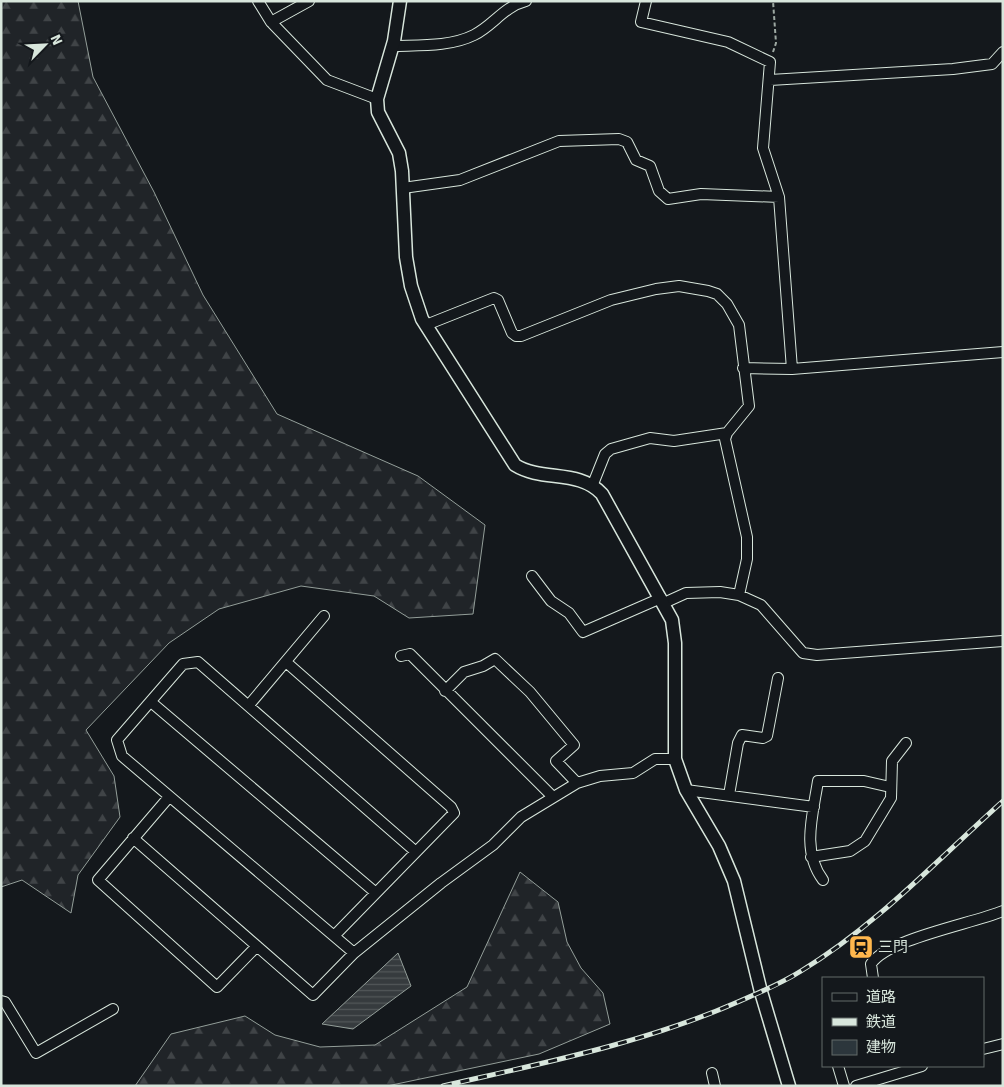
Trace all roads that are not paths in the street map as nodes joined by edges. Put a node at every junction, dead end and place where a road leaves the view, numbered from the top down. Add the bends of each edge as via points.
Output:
1 (258, 1) edge
2 (309, 1) edge
3 (400, 1) edge
4 (526, 1) edge
5 (646, 1) edge
6 (270, 22) junction
7 (393, 46) junction
8 (1003, 52) edge
9 (770, 80) junction
10 (377, 99) junction
11 (403, 188) junction
12 (779, 197) junction
13 (426, 324) junction
14 (1003, 352) edge
15 (743, 368) junction
16 (792, 369) junction
17 (727, 433) junction
18 (593, 484) junction
19 (532, 576) dead end
20 (739, 595) junction
21 (663, 600) junction
22 (324, 616) dead end
23 (1003, 641) edge
24 (401, 656) dead end
25 (286, 662) junction
26 (778, 678) dead end
27 (445, 691) junction
28 (151, 702) junction
29 (249, 705) junction
30 (906, 743) dead end
31 (675, 759) junction
32 (577, 783) junction
33 (890, 787) junction
34 (686, 790) junction
35 (729, 796) junction
36 (168, 797) junction
37 (553, 798) junction
38 (814, 807) junction
39 (133, 838) junction
40 (416, 852) junction
41 (811, 856) junction
42 (823, 880) dead end
43 (376, 893) junction
44 (1003, 911) edge
45 (334, 936) junction
46 (257, 946) junction
47 (354, 952) junction
48 (873, 977) edge
49 (1, 1001) edge
50 (112, 1008) dead end
51 (1003, 1044) edge
52 (984, 1049) edge
53 (838, 1067) edge
54 (914, 1067) edge
55 (891, 1070) edge
56 (712, 1073) dead end
57 (715, 1086) edge
58 (788, 1086) edge
59 (844, 1086) edge
60 (856, 1086) edge

1 - 6 street
2 - 6 street
3 - 7 street
4 - 7 street via 512,5 485,28 459,41
5 - 9 street via 641,22 728,42 770,62
6 - 10 street via 327,80
7 - 10 street
8 - 9 street via 992,64 972,67
9 - 12 street via 763,148
10 - 11 street via 378,112 399,153
11 - 12 street via 460,180 559,141 619,139 627,142 636,160 650,166 659,191 668,200 701,194
11 - 13 street via 406,257 415,304
12 - 16 street
13 - 15 street via 494,298 498,300 512,334 521,336 611,300 679,286 717,294 727,304 739,325
13 - 18 street via 515,465 523,470
14 - 16 street
15 - 16 street
15 - 17 street via 749,406
17 - 18 street via 674,441 650,438 611,449 605,454
17 - 20 street via 725,439 747,537 747,560
18 - 21 street via 602,494
19 - 21 street via 583,632
20 - 21 street via 686,593
20 - 23 street via 761,605 803,654
21 - 31 street via 672,620 675,643
22 - 25 street
24 - 27 street via 410,654
25 - 29 street
25 - 40 street via 451,807 454,813
26 - 35 street via 767,736 742,735
27 - 32 street via 464,672 495,659 530,692 574,745 556,761
27 - 37 street
28 - 29 street via 183,664 198,662
28 - 36 street via 117,740 122,756
28 - 43 street
29 - 40 street
30 - 33 street via 892,761
31 - 32 street via 655,759 633,773 600,776
31 - 34 street
32 - 37 street
33 - 38 street via 864,781 818,781
33 - 41 street via 891,798 865,841 850,850
34 - 35 street
34 - 58 street via 720,846 734,881
35 - 38 street
36 - 39 street
36 - 45 street
37 - 47 street via 521,817 494,845 440,883
38 - 41 street via 809,842
39 - 46 street
39 - 46 street via 98,880 218,987
40 - 43 street
41 - 42 street
43 - 45 street
44 - 48 street via 900,943 874,960 871,964
45 - 47 street
46 - 47 street via 314,995
49 - 50 street via 5,1002 36,1053
51 - 52 street
53 - 59 street
54 - 55 street
55 - 60 street
56 - 57 street

